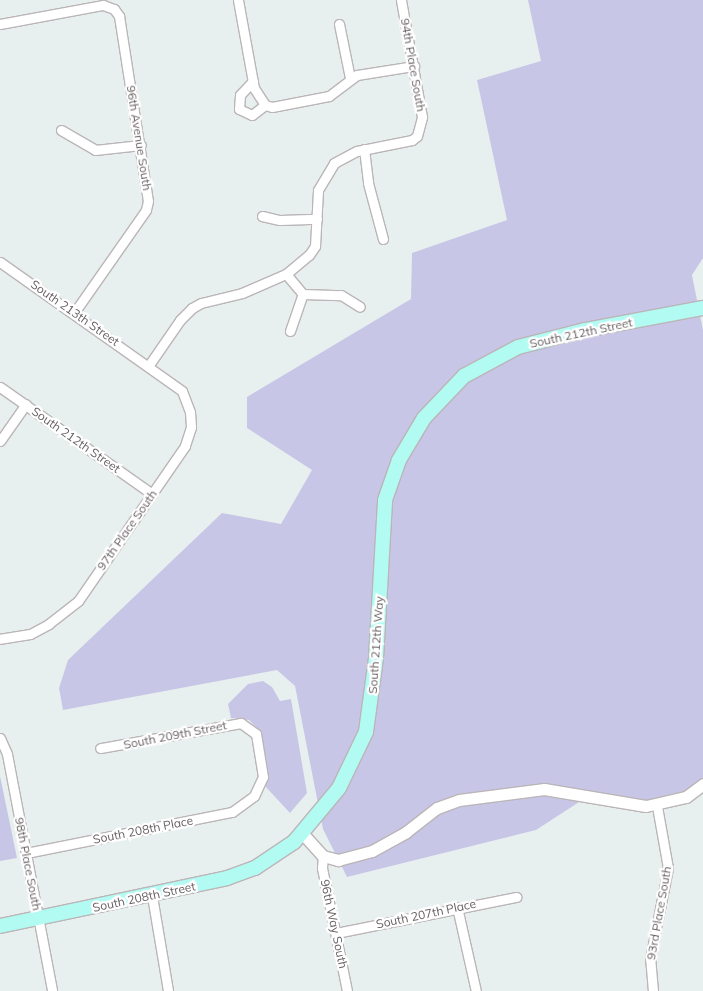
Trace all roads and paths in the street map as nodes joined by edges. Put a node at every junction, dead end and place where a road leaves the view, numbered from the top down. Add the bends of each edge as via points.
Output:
1 (238, 0) edge
2 (402, 0) edge
3 (0, 24) edge
4 (339, 24) dead end
5 (414, 66) junction
6 (350, 78) junction
7 (254, 85) junction
8 (265, 106) junction
9 (61, 130) dead end
10 (141, 145) junction
11 (364, 149) junction
12 (262, 216) dead end
13 (317, 219) junction
14 (383, 239) dead end
15 (0, 262) edge
16 (286, 274) junction
17 (303, 294) junction
18 (360, 307) dead end
19 (703, 308) edge
20 (74, 313) junction
21 (290, 331) dead end
22 (150, 365) junction
23 (0, 387) edge
24 (26, 404) junction
25 (424, 418) joint
26 (191, 427) joint
27 (0, 441) edge
28 (152, 494) junction
29 (0, 639) edge
30 (0, 738) edge
31 (100, 748) dead end
32 (703, 784) edge
33 (254, 796) joint
34 (657, 806) junction
35 (303, 834) junction
36 (26, 852) junction
37 (282, 852) joint
38 (323, 856) junction
39 (152, 896) junction
40 (516, 897) dead end
41 (457, 907) junction
42 (39, 919) junction
43 (0, 926) edge
44 (336, 933) junction
45 (52, 991) edge
46 (168, 991) edge
47 (347, 991) edge
48 (476, 991) edge
49 (653, 991) edge

1 - 7 street
2 - 5 street, 94th Place South
3 - 10 street, 96th Avenue South via 109,6 119,16
4 - 6 street
5 - 6 street
5 - 11 street, 94th Place South via 421,130 412,140
6 - 8 street via 329,96
7 - 8 street
7 - 8 street via 240,95 239,109 252,115
9 - 10 street via 95,150
10 - 20 street, 96th Avenue South via 148,192 146,210
11 - 13 street via 344,156 326,173 318,190
11 - 14 street via 368,183
12 - 13 street via 280,220
13 - 16 street via 312,250
15 - 20 street, South 213th Street
16 - 17 street
16 - 22 street via 242,293 201,302 192,308 180,320
17 - 18 street via 342,295
17 - 21 street
19 - 25 main road, South 212th Street via 518,347 464,376
20 - 22 street, South 213th Street
22 - 26 street, South 213th Street via 182,391 190,412
23 - 24 street, South 212th Street
24 - 27 street
24 - 28 street, South 212th Street
25 - 35 main road, South 212th Way via 399,460 385,500 376,658 366,732 339,788
26 - 28 street, 97th Place South via 185,446
28 - 29 street, 97th Place South via 78,601 49,624 30,634
30 - 36 street, 98th Place South via 7,754
31 - 33 street, South 209th Street via 235,723 249,726 258,739 263,769
32 - 34 street via 686,797
33 - 36 street, South 208th Place via 232,812
34 - 38 street via 634,805 563,790 488,794 437,808 406,832 372,851 338,860
34 - 49 street, 93rd Place South via 668,868 650,959
35 - 37 main road, South 212th Way
35 - 38 street
36 - 42 street, 98th Place South
37 - 39 main road, South 208th Street via 243,873
38 - 44 street, 96th Way South via 322,868
39 - 42 main road, South 208th Street
39 - 46 street
40 - 41 street, South 207th Place
41 - 44 street, South 207th Place
41 - 48 street
42 - 43 main road, South 208th Street
42 - 45 street, 98th Place South
44 - 47 street, 96th Way South

